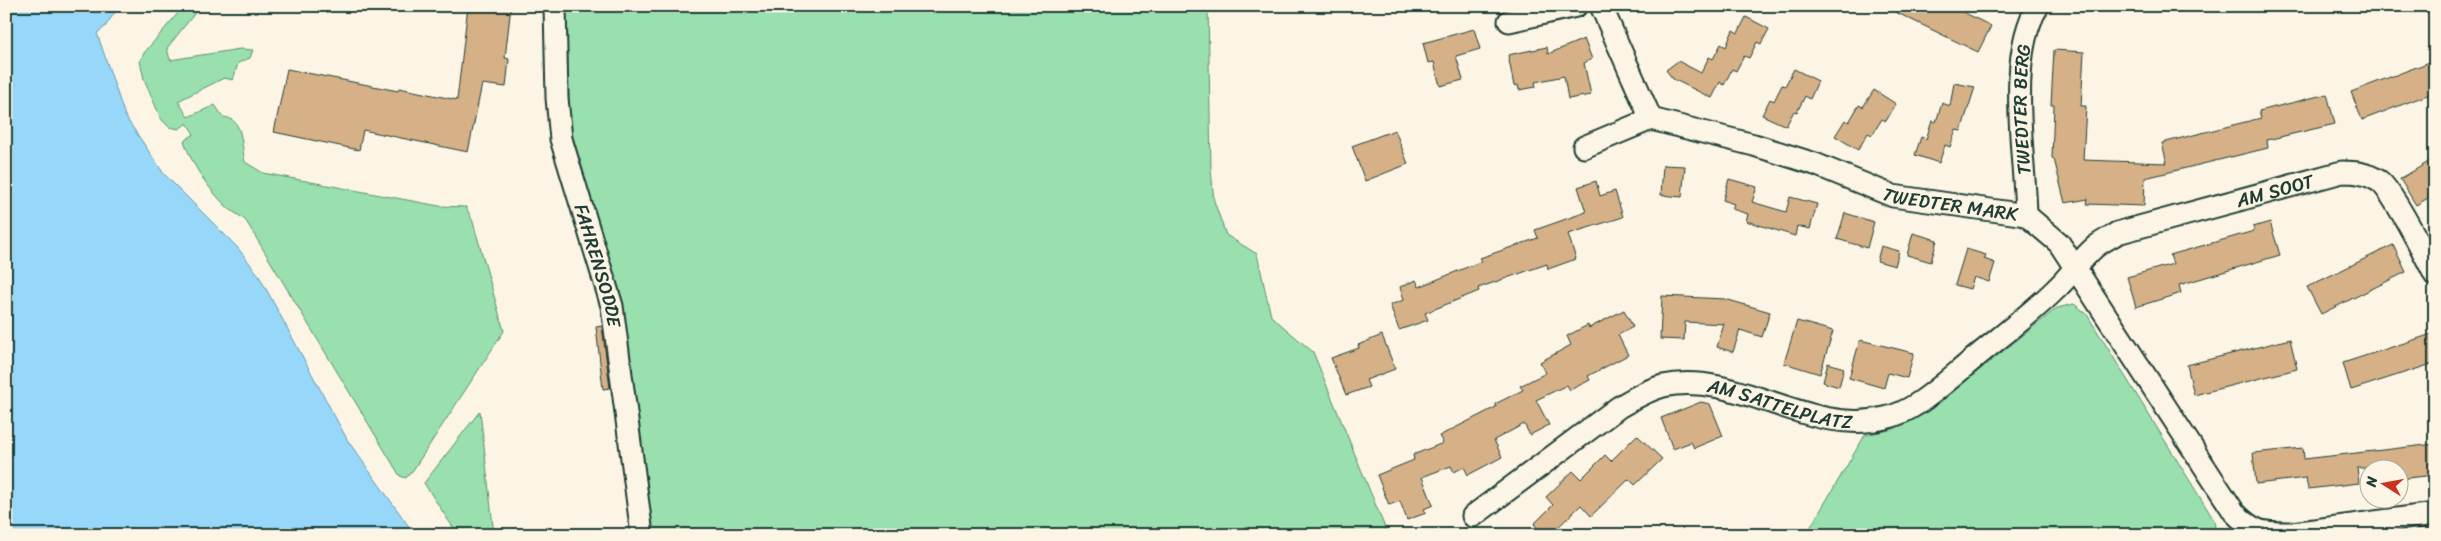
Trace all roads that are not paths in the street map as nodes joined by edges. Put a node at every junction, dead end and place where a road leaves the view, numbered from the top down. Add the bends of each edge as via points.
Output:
1 (555, 6) edge
2 (1576, 6) edge
3 (1601, 6) edge
4 (2031, 9) edge
5 (1509, 21) dead end
6 (1651, 119) junction
7 (1584, 147) dead end
8 (2026, 215) junction
9 (2076, 268) junction
10 (2435, 275) edge
11 (2435, 514) edge
12 (1473, 516) dead end
13 (641, 527) dead end
14 (2248, 531) edge

1 - 13 street, FAHRENSODDE via 561,139 612,306
2 - 5 street
3 - 6 street
4 - 8 street, TWEDTER BERG via 2022,58 2019,120
6 - 7 street
6 - 8 street, TWEDTER MARK via 1754,144 1893,196
8 - 9 street, TWEDTER MARK via 2059,243
9 - 10 street, AM SOOT via 2095,247 2118,233 2342,172 2362,172 2381,182
9 - 12 street, AM SATTELPLATZ via 2056,290 1909,409 1863,422 1840,420 1713,385 1686,383 1663,386 1619,407
9 - 14 street, TWEDTER MARK
11 - 14 street, TWEDTER MARK via 2292,533

